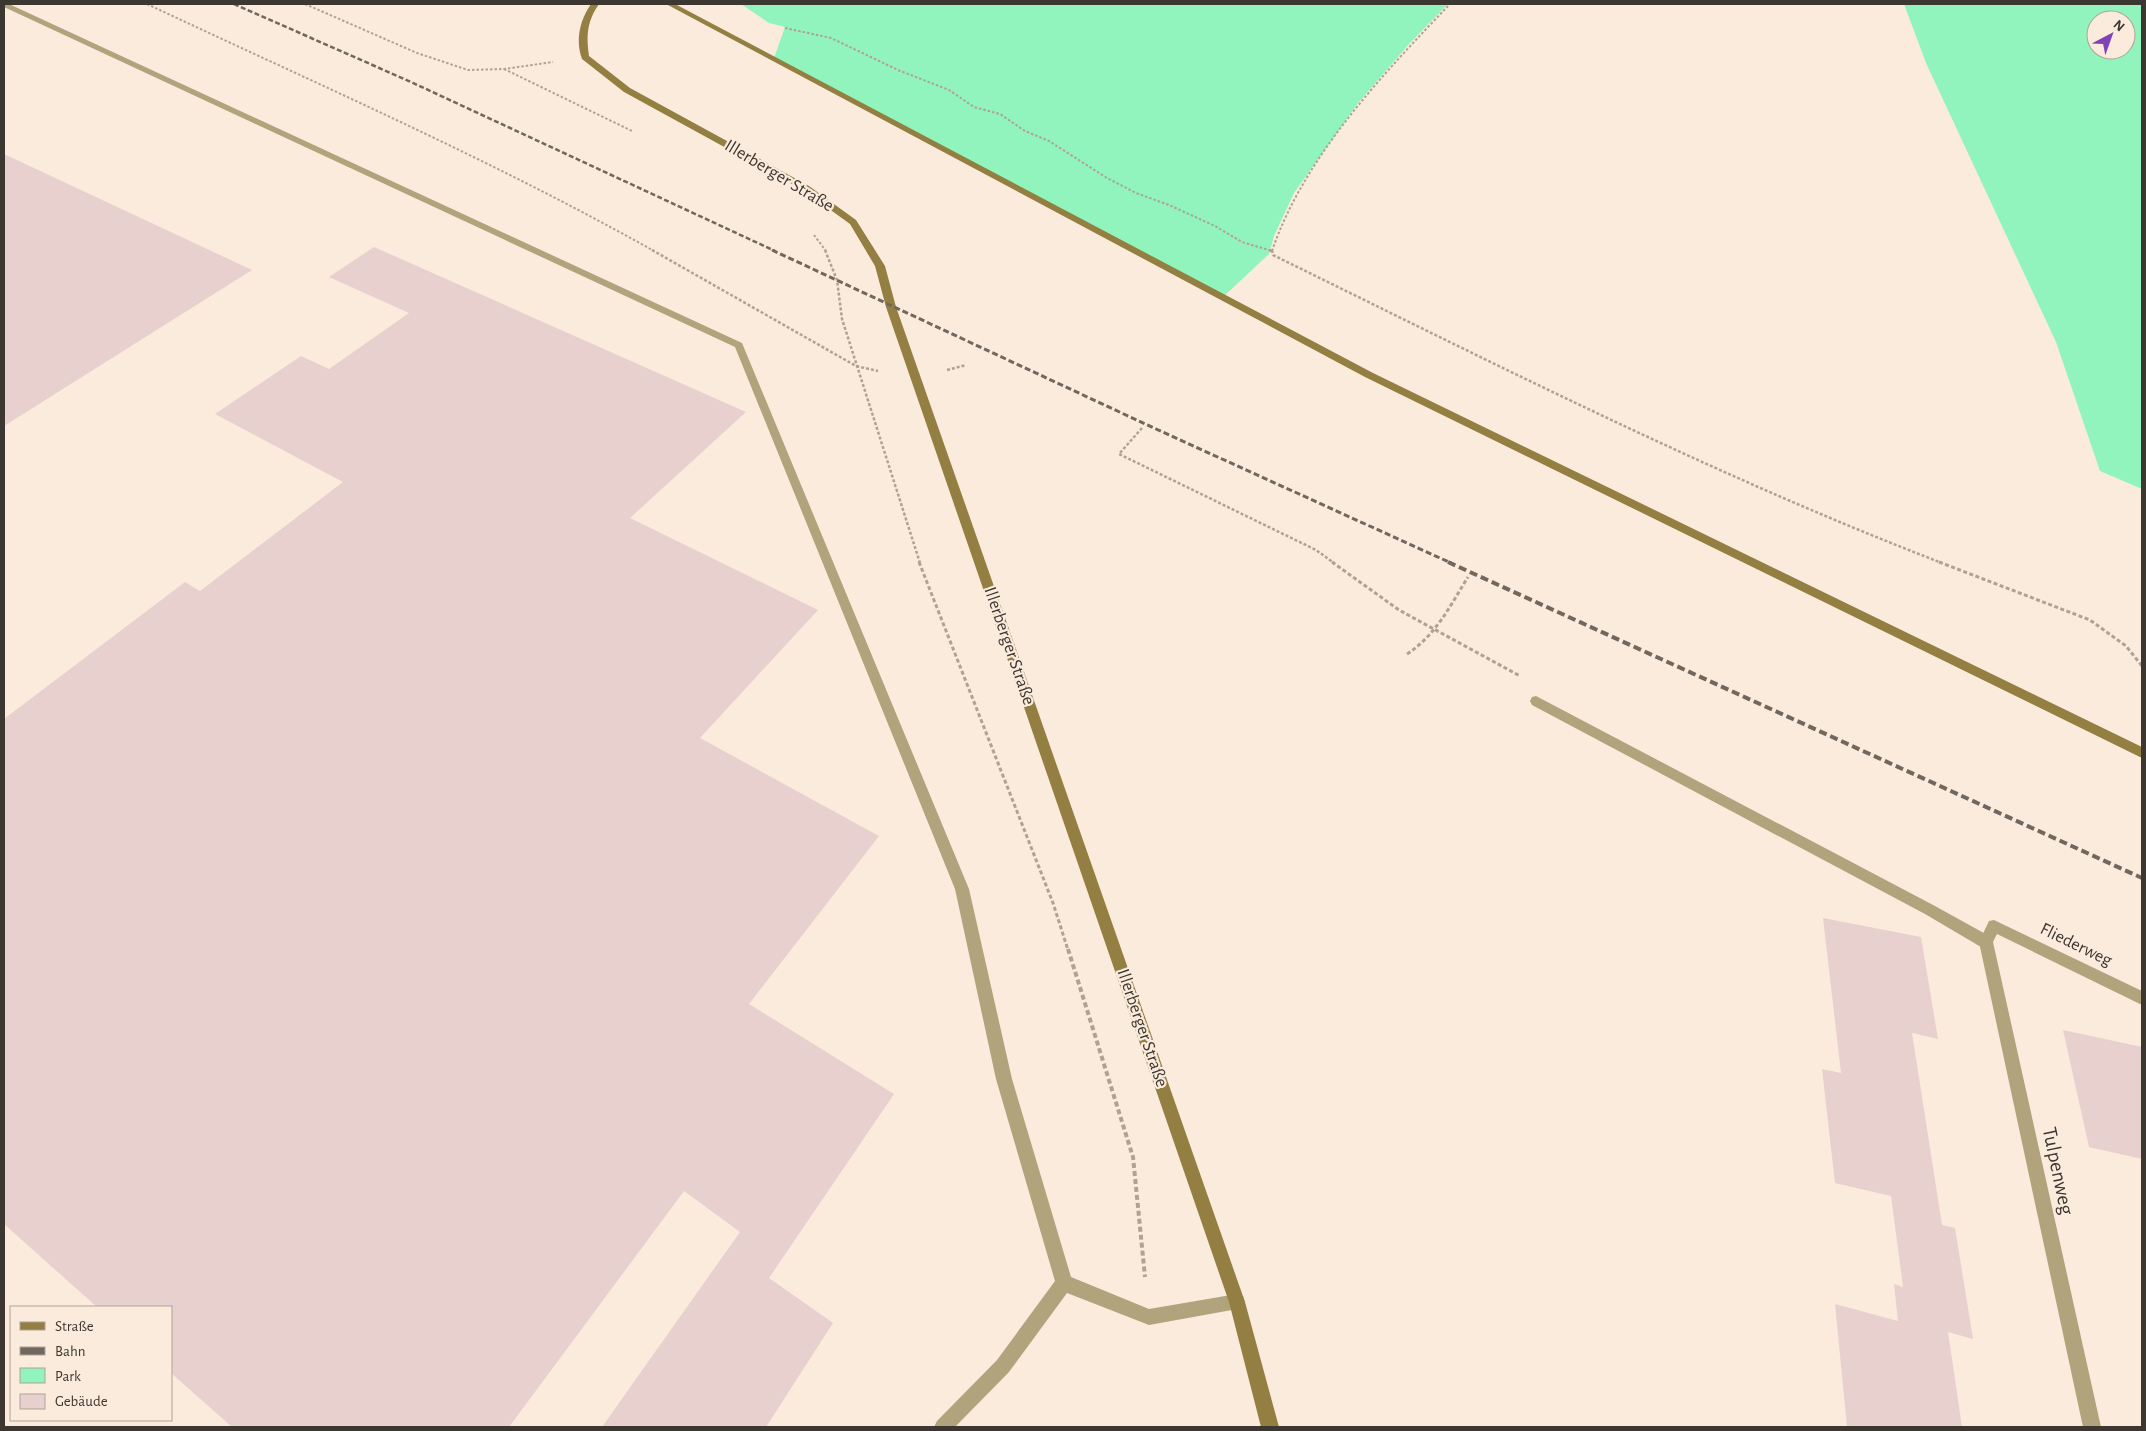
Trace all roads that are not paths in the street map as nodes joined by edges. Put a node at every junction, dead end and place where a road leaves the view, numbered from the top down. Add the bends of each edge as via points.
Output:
1 (4, 4) edge
2 (595, 4) edge
3 (670, 4) edge
4 (1536, 701) dead end
5 (2142, 753) edge
6 (1986, 942) junction
7 (2142, 998) edge
8 (1064, 1283) junction
9 (1238, 1302) junction
10 (943, 1427) edge
11 (1270, 1427) edge
12 (2092, 1427) edge

1 - 8 street via 739,345 962,889 1004,1079
2 - 9 street, Illerberger Straße via 587,15 582,33 586,57 627,90 806,188 853,222 880,266 891,307
3 - 5 street via 1369,375
4 - 6 street
6 - 7 street, Fliederweg via 1994,926
6 - 12 street, Tulpenweg
8 - 9 street via 1149,1317
8 - 10 street via 1003,1366
9 - 11 street, Illerberger Straße

